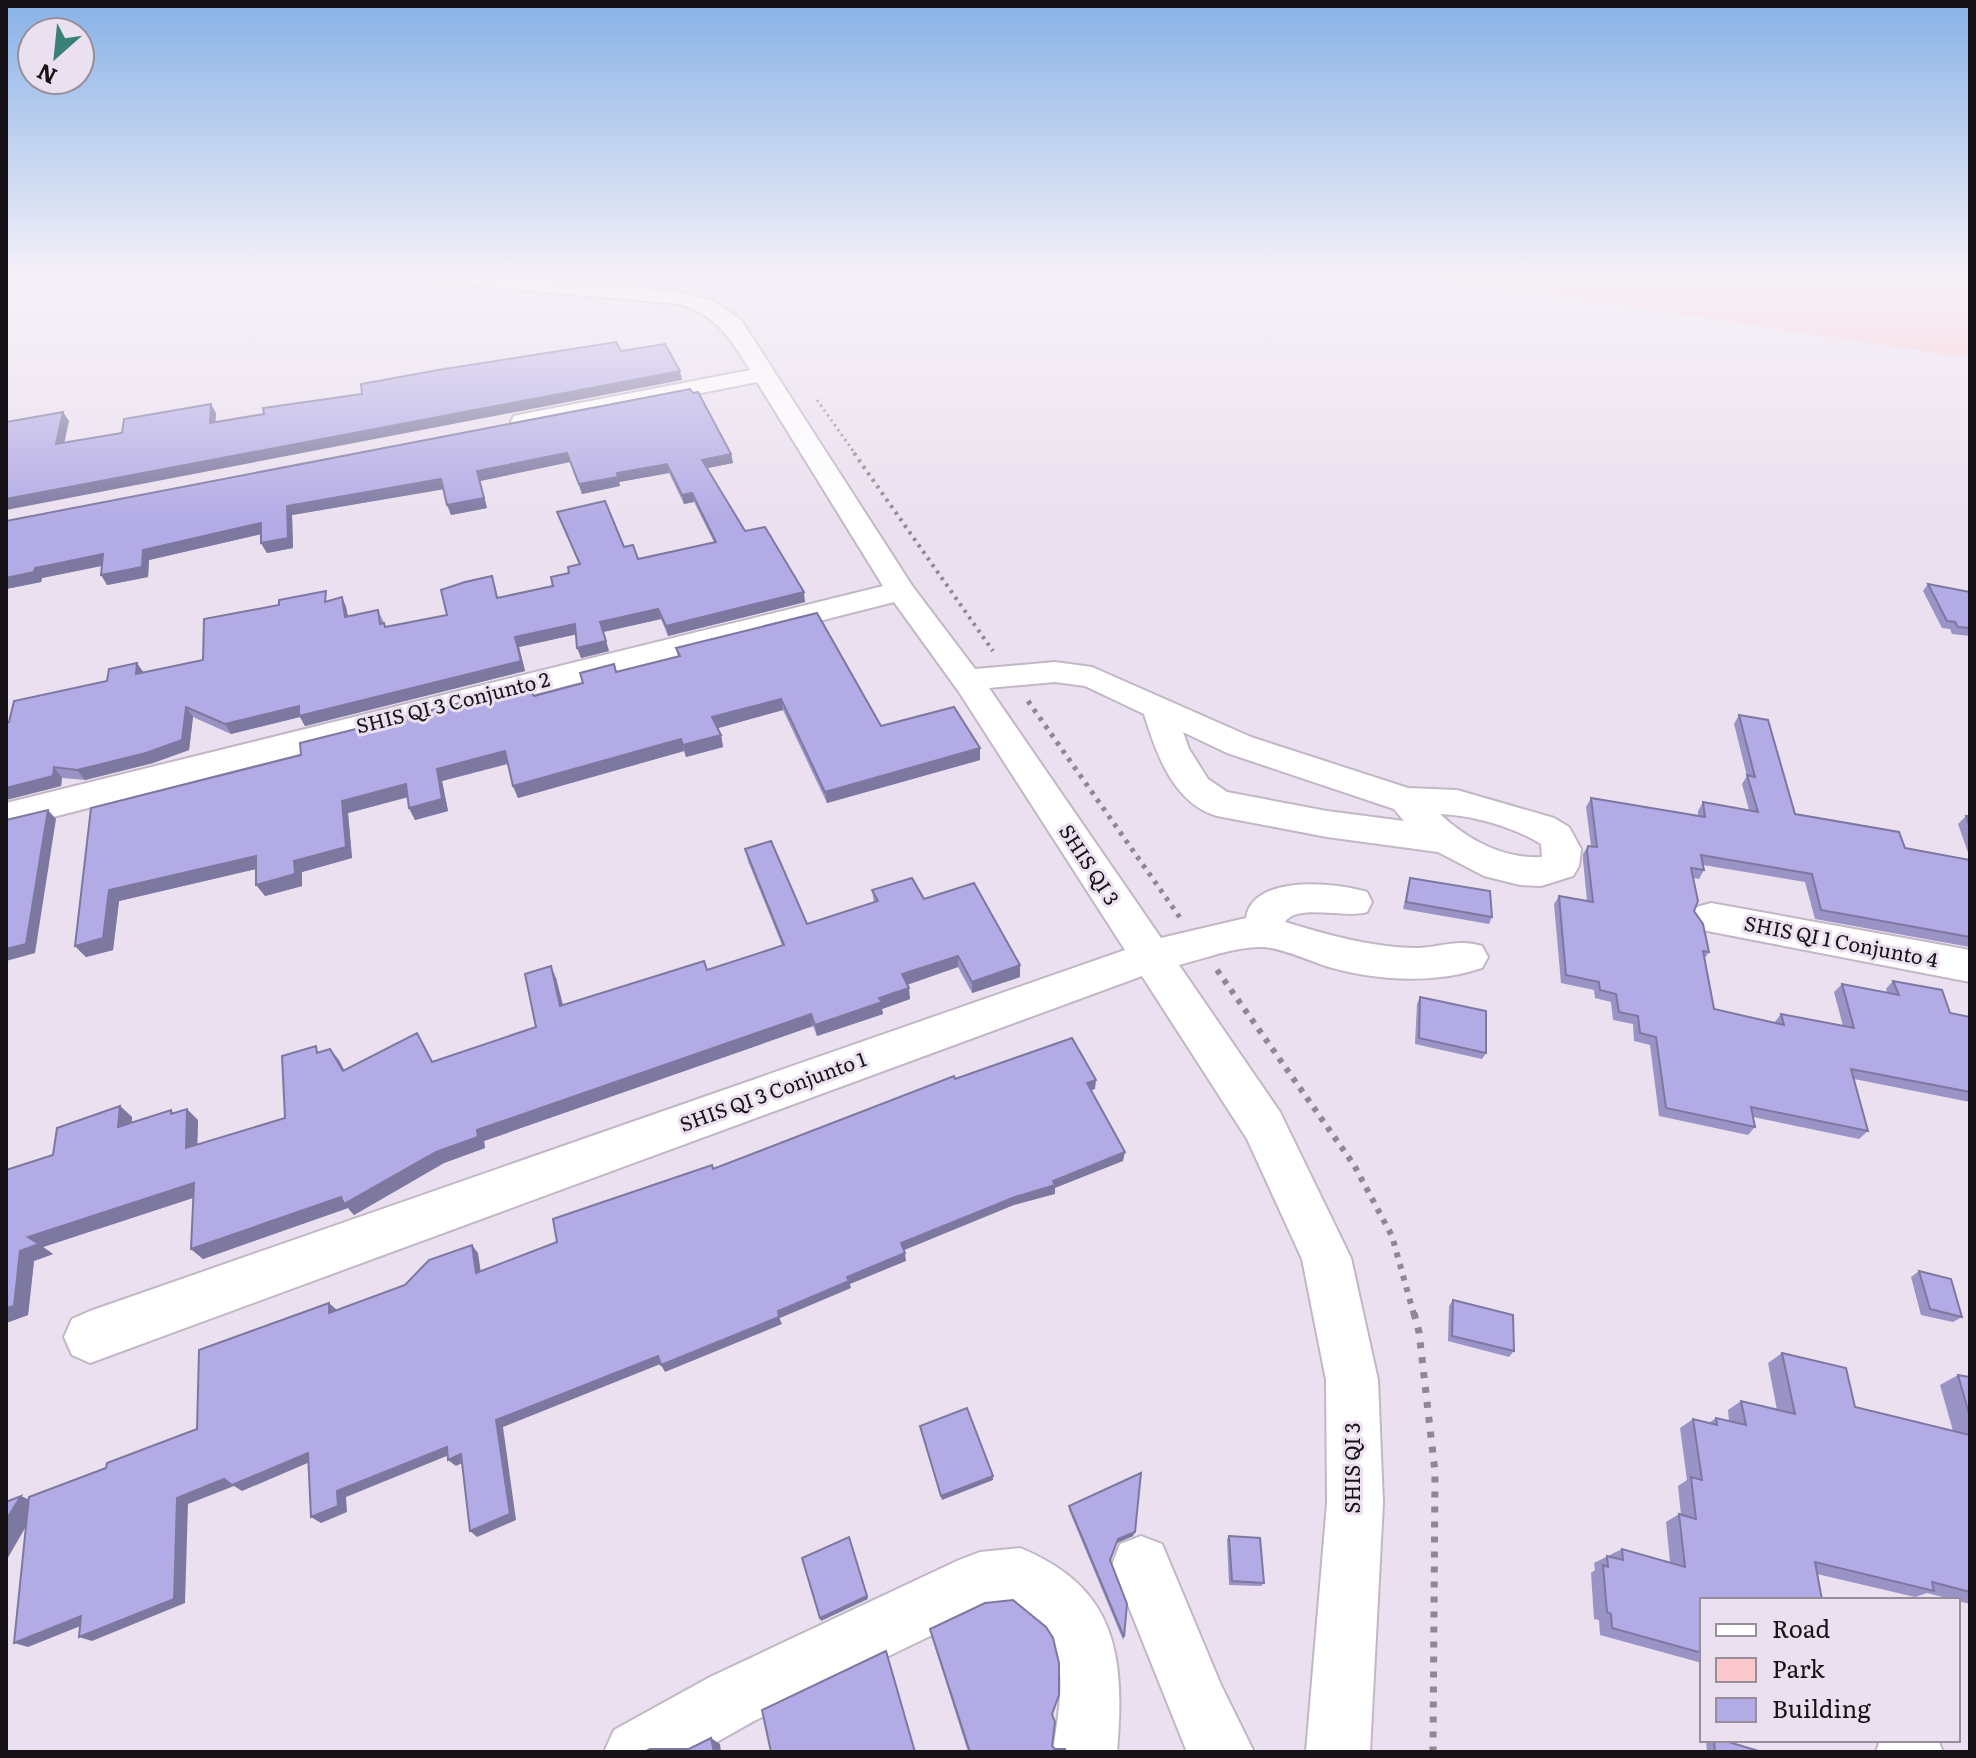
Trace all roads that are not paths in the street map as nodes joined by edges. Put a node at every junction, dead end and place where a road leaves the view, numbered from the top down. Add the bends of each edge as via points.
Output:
1 (754, 358) edge
2 (764, 374) junction
3 (501, 425) edge
4 (901, 591) junction
5 (966, 680) junction
6 (1158, 707) junction
7 (1407, 800) junction
8 (6, 816) edge
9 (1443, 839) junction
10 (1353, 902) dead end
11 (1711, 918) dead end
12 (1265, 932) junction
13 (1150, 957) junction
14 (1468, 957) dead end
15 (1970, 966) edge
16 (90, 1337) dead end
17 (1141, 1565) dead end
18 (636, 1752) edge
19 (1085, 1752) edge
20 (1222, 1752) edge
21 (1338, 1752) edge

1 - 2 street, SHIS QI 3
2 - 3 street
2 - 4 street, SHIS QI 3
4 - 5 street, SHIS QI 3
4 - 8 street, SHIS QI 3 Conjunto 2
5 - 6 street via 1072,673 1111,683
5 - 13 street, SHIS QI 3
6 - 7 street via 1239,745
6 - 9 street via 1172,750 1196,788 1217,803
7 - 9 street
7 - 9 street via 1457,802 1541,827 1556,836 1562,849 1560,866 1532,874 1478,858
10 - 12 street via 1295,897 1266,913
11 - 15 street, SHIS QI 1 Conjunto 4
12 - 13 street, SHIS QI 3 Conjunto 1
12 - 14 street, SHIS QI 3 Conjunto 1 via 1350,957 1416,964
13 - 16 street, SHIS QI 3 Conjunto 1
13 - 21 street, SHIS QI 3 via 1264,1126 1326,1258 1352,1380 1353,1411 1355,1503
17 - 20 street via 1201,1718
18 - 19 street via 732,1699 980,1581 1020,1577 1071,1617 1085,1649 1090,1689

